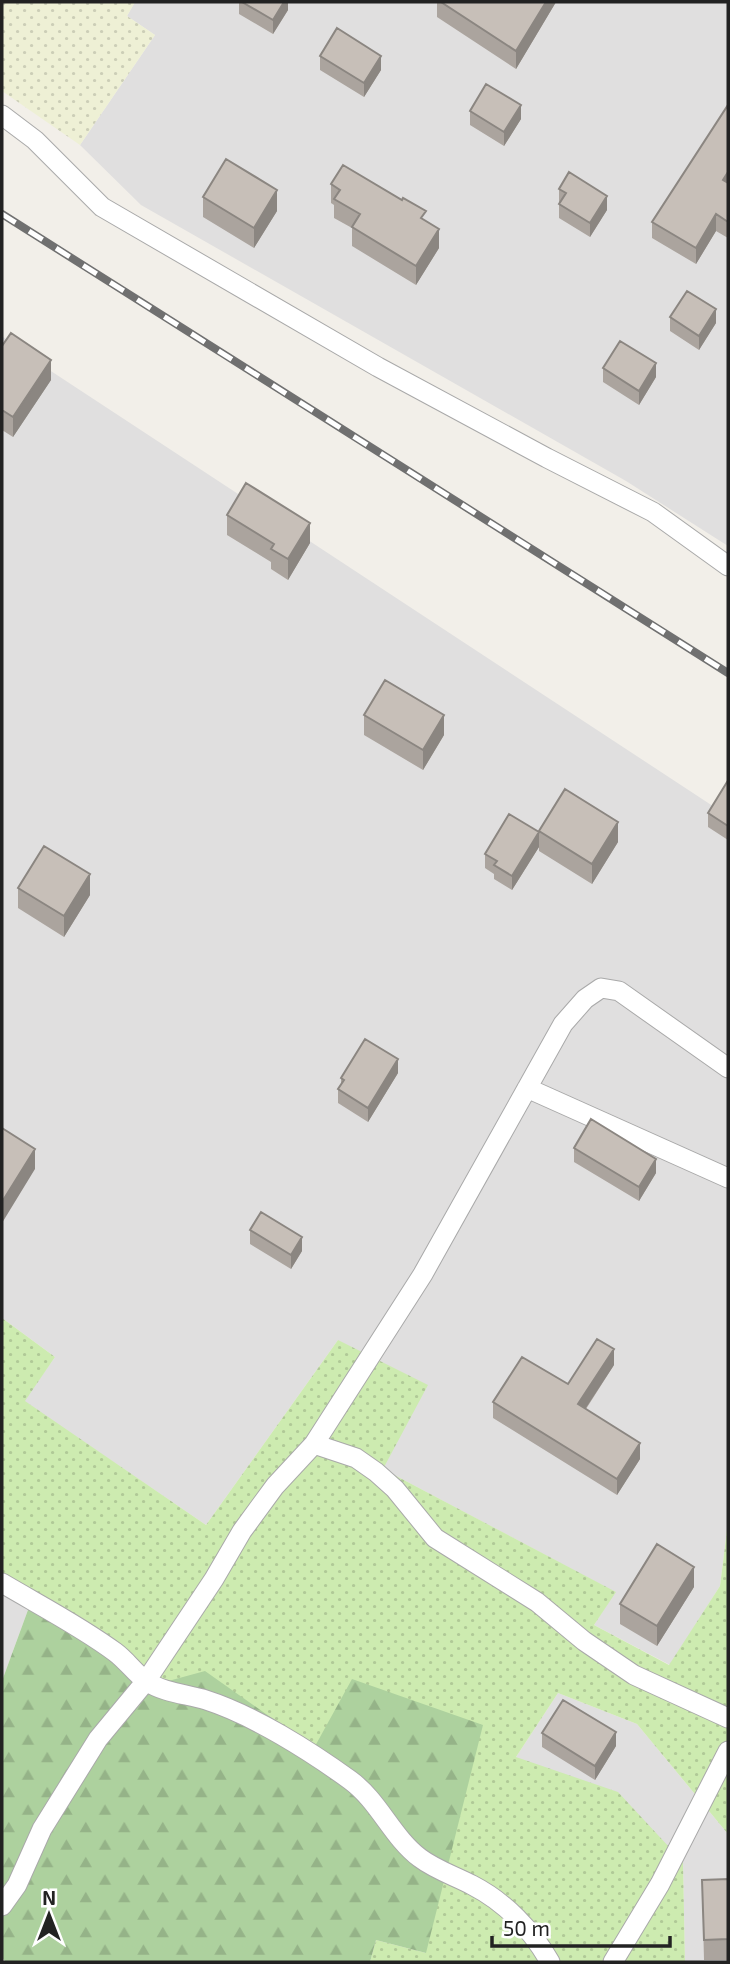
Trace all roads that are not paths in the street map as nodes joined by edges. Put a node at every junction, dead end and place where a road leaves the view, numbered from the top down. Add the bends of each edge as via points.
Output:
1 (2, 115) edge
2 (728, 566) edge
3 (728, 1068) edge
4 (527, 1088) junction
5 (728, 1178) edge
6 (314, 1444) junction
7 (2, 1583) edge
8 (146, 1681) junction
9 (728, 1718) edge
10 (728, 1751) edge
11 (2, 1906) edge
12 (550, 1962) edge
13 (613, 1962) edge

1 - 2 street via 35,140 102,208 377,367 653,512
3 - 4 street via 619,991 601,988 563,1024
4 - 5 street
4 - 6 street via 423,1274
6 - 8 street via 242,1531
6 - 9 street via 356,1458 376,1472 435,1538 537,1602 634,1675
7 - 8 street via 116,1653
8 - 11 street via 97,1739
8 - 12 street via 207,1700 267,1727 337,1770 372,1799 418,1857 511,1911
10 - 13 street via 660,1884

